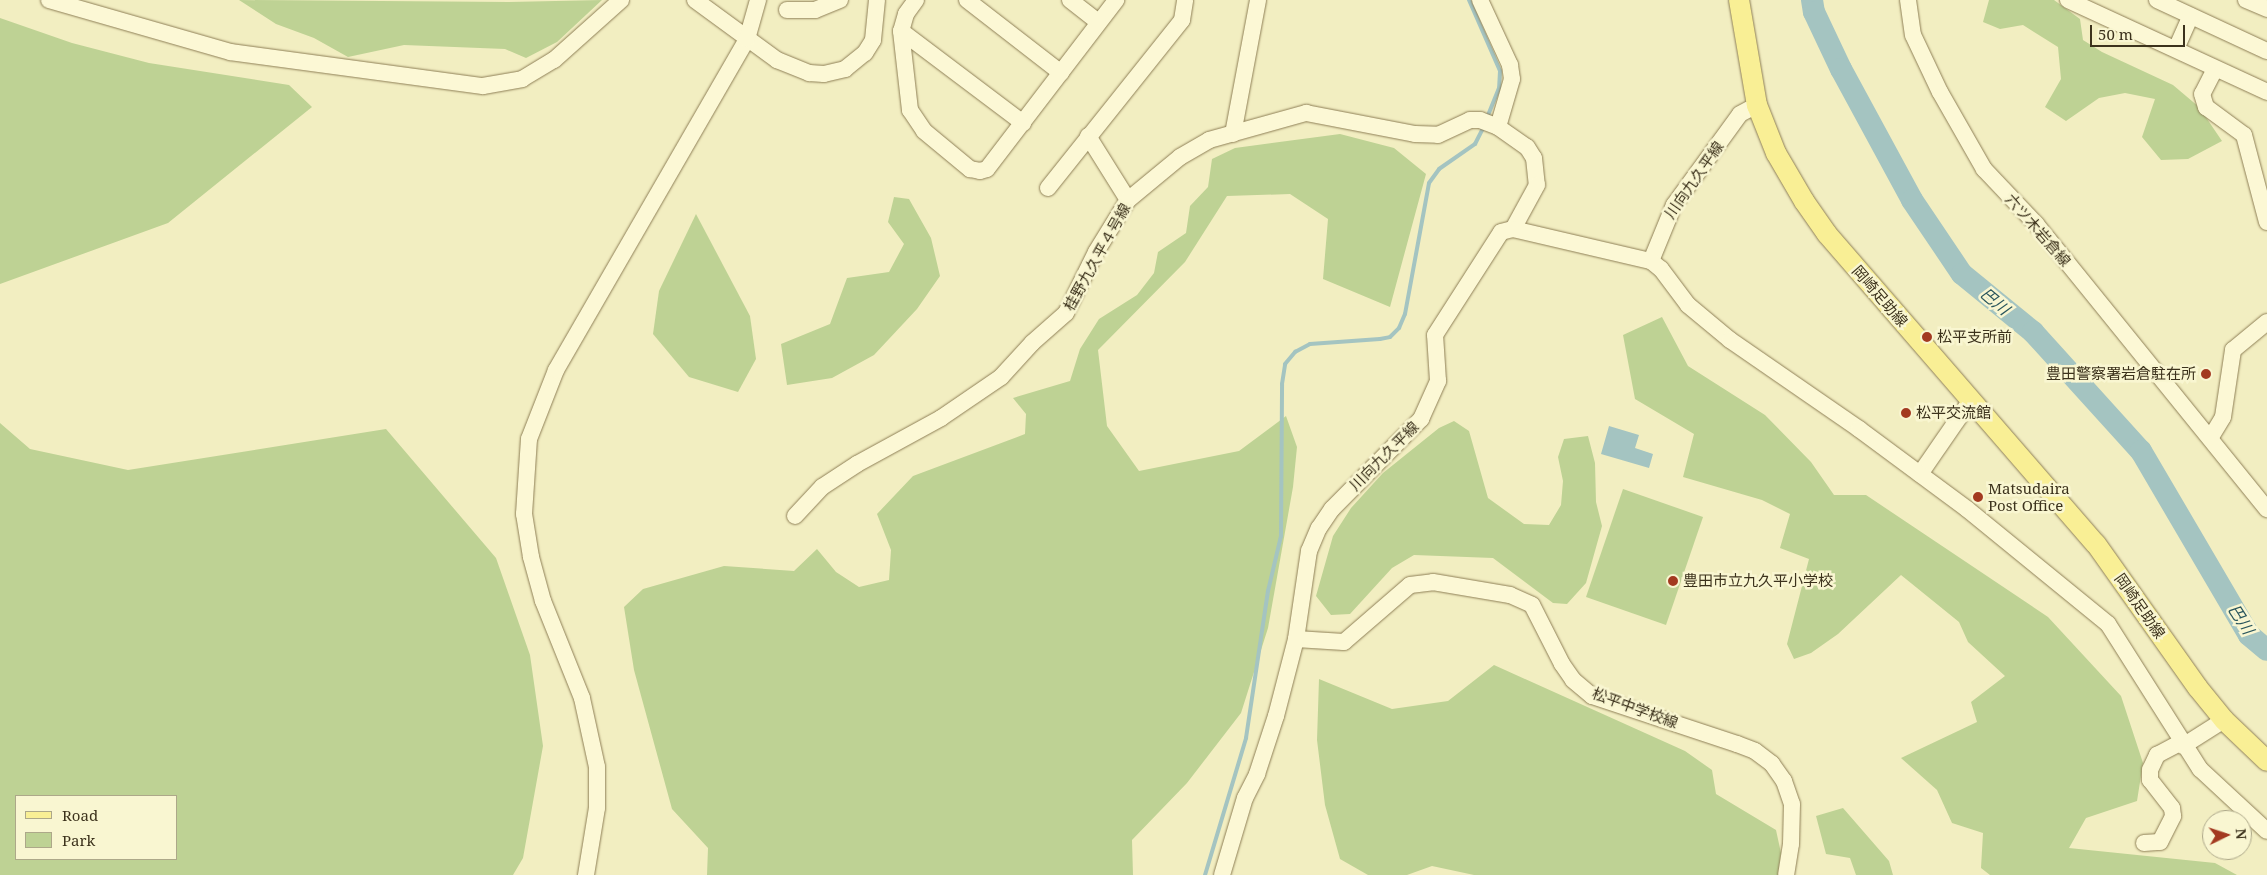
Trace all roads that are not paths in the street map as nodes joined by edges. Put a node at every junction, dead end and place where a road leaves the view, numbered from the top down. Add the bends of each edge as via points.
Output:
1 (49, 0) edge
2 (620, 0) edge
3 (695, 0) edge
4 (758, 0) edge
5 (840, 0) edge
6 (877, 0) edge
7 (916, 0) edge
8 (967, 0) edge
9 (1070, 0) edge
10 (1116, 0) edge
11 (1185, 0) edge
12 (1258, 0) edge
13 (1480, 0) edge
14 (1739, 0) edge
15 (1908, 0) edge
16 (2068, 0) edge
17 (2157, 0) edge
18 (2246, 0) edge
19 (2183, 8) edge
20 (787, 10) dead end
21 (2267, 10) edge
22 (1098, 22) junction
23 (901, 31) junction
24 (747, 39) junction
25 (2176, 49) junction
26 (2267, 51) edge
27 (2215, 69) junction
28 (1061, 73) junction
29 (2267, 92) edge
30 (1757, 105) junction
31 (1023, 123) junction
32 (1498, 127) junction
33 (1233, 134) junction
34 (1088, 136) junction
35 (1048, 188) dead end
36 (1128, 200) junction
37 (2267, 222) edge
38 (1514, 229) junction
39 (1651, 261) junction
40 (2267, 322) edge
41 (1971, 400) junction
42 (2210, 437) junction
43 (1920, 474) junction
44 (2267, 509) edge
45 (795, 516) dead end
46 (1296, 639) junction
47 (2224, 720) junction
48 (2182, 744) junction
49 (2267, 761) edge
50 (2267, 831) edge
51 (2144, 843) dead end
52 (586, 875) edge
53 (1222, 875) edge
54 (1786, 875) edge

1 - 2 street via 230,52 483,86 522,79 554,60
3 - 24 street
4 - 24 street
5 - 20 street via 815,10
6 - 24 street via 873,40 860,58 839,71 809,73 792,67
7 - 23 street via 906,14
8 - 28 street
9 - 22 street
10 - 22 street
11 - 34 street via 1182,20
12 - 33 street
13 - 32 street via 1510,65 1512,79
14 - 30 main road, 岡崎足助線
15 - 42 street, 六ツ木岩倉線 via 1913,35 1940,92 1984,169 2036,224
16 - 25 street
17 - 19 street
18 - 21 street
19 - 25 street
19 - 26 street
22 - 28 street
23 - 31 street
23 - 31 street via 910,110 924,131 970,169 987,170
24 - 52 street via 556,370 529,439 524,514 531,557 543,600 582,698 597,767 596,816
25 - 27 street
27 - 29 street
27 - 37 street via 2202,94 2206,107 2244,135
28 - 31 street
30 - 39 street, 川向九久平線 via 1740,114 1674,205
30 - 41 main road, 岡崎足助線 via 1776,153 1827,234
32 - 33 street, 桂野九久平４号線 via 1470,120 1438,135 1415,134 1306,113
32 - 38 street, 桂野九久平４号線 via 1527,146 1538,172 1537,185
33 - 36 street, 桂野九久平４号線 via 1209,140 1180,156
34 - 35 street
34 - 36 street
36 - 45 street, 桂野九久平４号線 via 1096,252 1066,313 1001,377 941,418 836,477
38 - 39 street
38 - 46 street, 川向九久平線 via 1501,232 1435,335 1438,381 1421,419 1332,508 1319,528 1310,551
39 - 43 street via 1661,269 1688,305 1730,340
40 - 42 street via 2233,350 2223,417
41 - 43 street
41 - 47 main road, 岡崎足助線 via 2096,544
42 - 44 street, 六ツ木岩倉線
43 - 48 street via 2108,624 2125,646
46 - 53 street, 川向九久平線 via 1276,716 1257,774 1245,798
46 - 54 street, 松平中学校線 via 1344,642 1410,585 1433,582 1510,594 1532,605 1562,664 1573,680 1592,696 1737,744 1755,751 1772,764 1784,781 1792,804
47 - 48 street
47 - 49 main road, 岡崎足助線
48 - 50 street via 2204,774
48 - 51 street via 2157,756 2150,770 2150,780 2172,808 2173,816 2160,842

